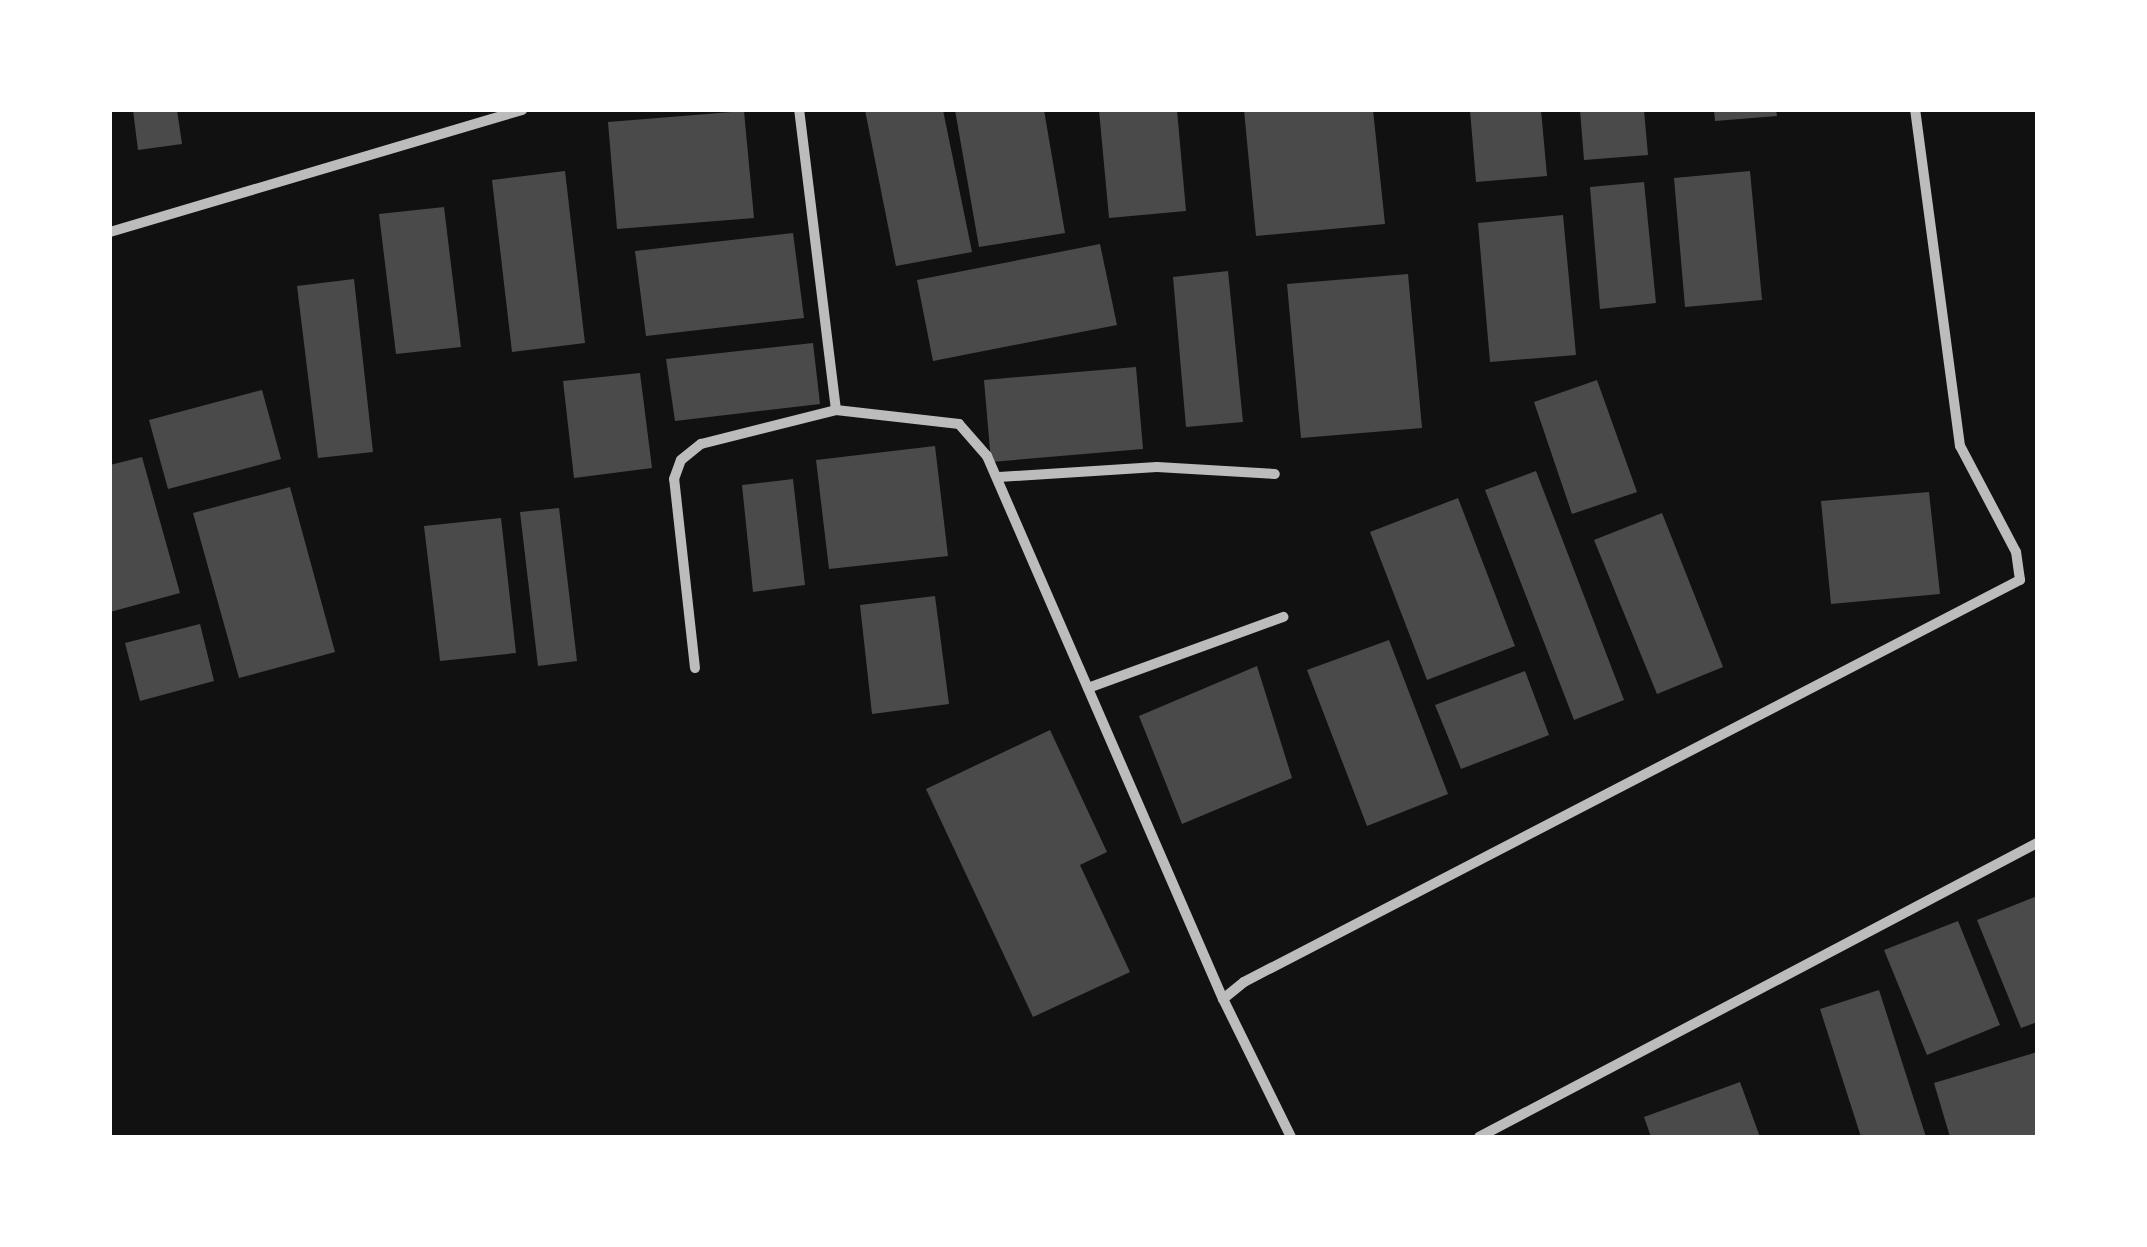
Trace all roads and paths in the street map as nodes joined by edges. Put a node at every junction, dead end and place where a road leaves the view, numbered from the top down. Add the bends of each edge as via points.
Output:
1 (522, 110) edge
2 (798, 110) edge
3 (1915, 110) edge
4 (110, 232) edge
5 (836, 410) junction
6 (1275, 474) dead end
7 (999, 476) junction
8 (1283, 617) dead end
9 (695, 668) dead end
10 (1088, 688) junction
11 (2037, 843) edge
12 (1223, 998) junction
13 (1290, 1137) edge
14 (1479, 1137) edge

1 - 4 street
2 - 5 street
3 - 12 street via 1960,446 2016,552 2020,580 1268,968
5 - 7 street via 959,424
5 - 9 street via 701,444 680,460 674,479
6 - 7 street via 1157,468
7 - 10 street
8 - 10 street
10 - 12 street
11 - 14 street
12 - 13 street

